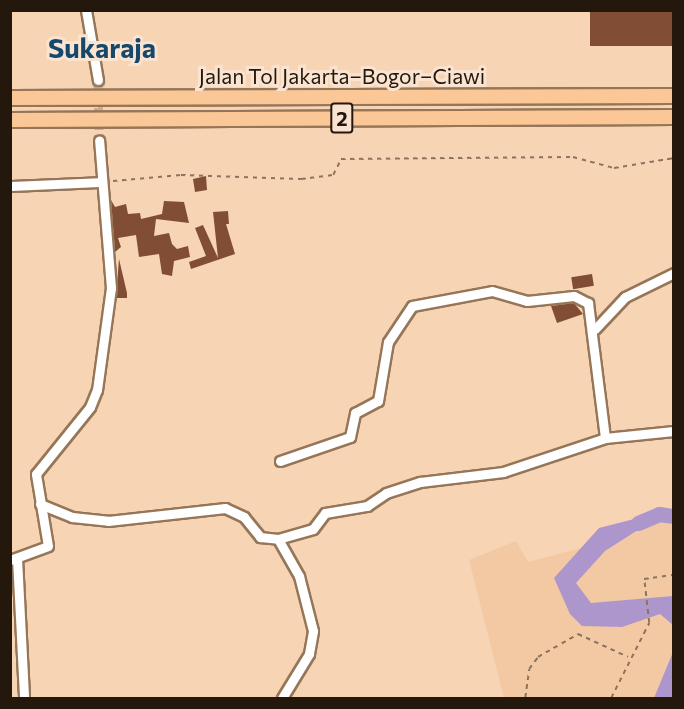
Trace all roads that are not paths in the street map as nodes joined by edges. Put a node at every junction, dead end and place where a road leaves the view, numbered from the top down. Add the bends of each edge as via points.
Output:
1 (86, 10) edge
2 (98, 80) tunnel mouth
3 (674, 96) edge
4 (10, 98) edge
5 (674, 117) edge
6 (10, 120) edge
7 (99, 140) tunnel mouth
8 (100, 182) junction
9 (10, 186) edge
10 (674, 273) edge
11 (595, 329) junction
12 (674, 430) edge
13 (605, 438) junction
14 (280, 461) dead end
15 (40, 504) junction
16 (278, 539) junction
17 (14, 559) edge
18 (24, 699) edge
19 (282, 699) edge

1 - 2 street
3 - 4 highway, Jalan Tol Jakarta–Bogor–Ciawi / 2
5 - 6 highway, Jalan Tol Jakarta–Bogor–Ciawi / 2
7 - 8 street
8 - 9 street
8 - 15 street via 111,288 97,390 90,407 36,474
10 - 11 street via 632,292
11 - 13 street
11 - 14 street via 588,303 574,296 527,301 492,291 412,306 388,342 378,401 355,413 350,437
12 - 13 street
13 - 16 street via 503,472 397,489 367,506 325,513 313,529
15 - 16 street via 72,517 108,521 225,508 244,518 260,537
15 - 17 street via 50,534 48,546
16 - 19 street via 299,576 313,631 309,654
17 - 18 street

